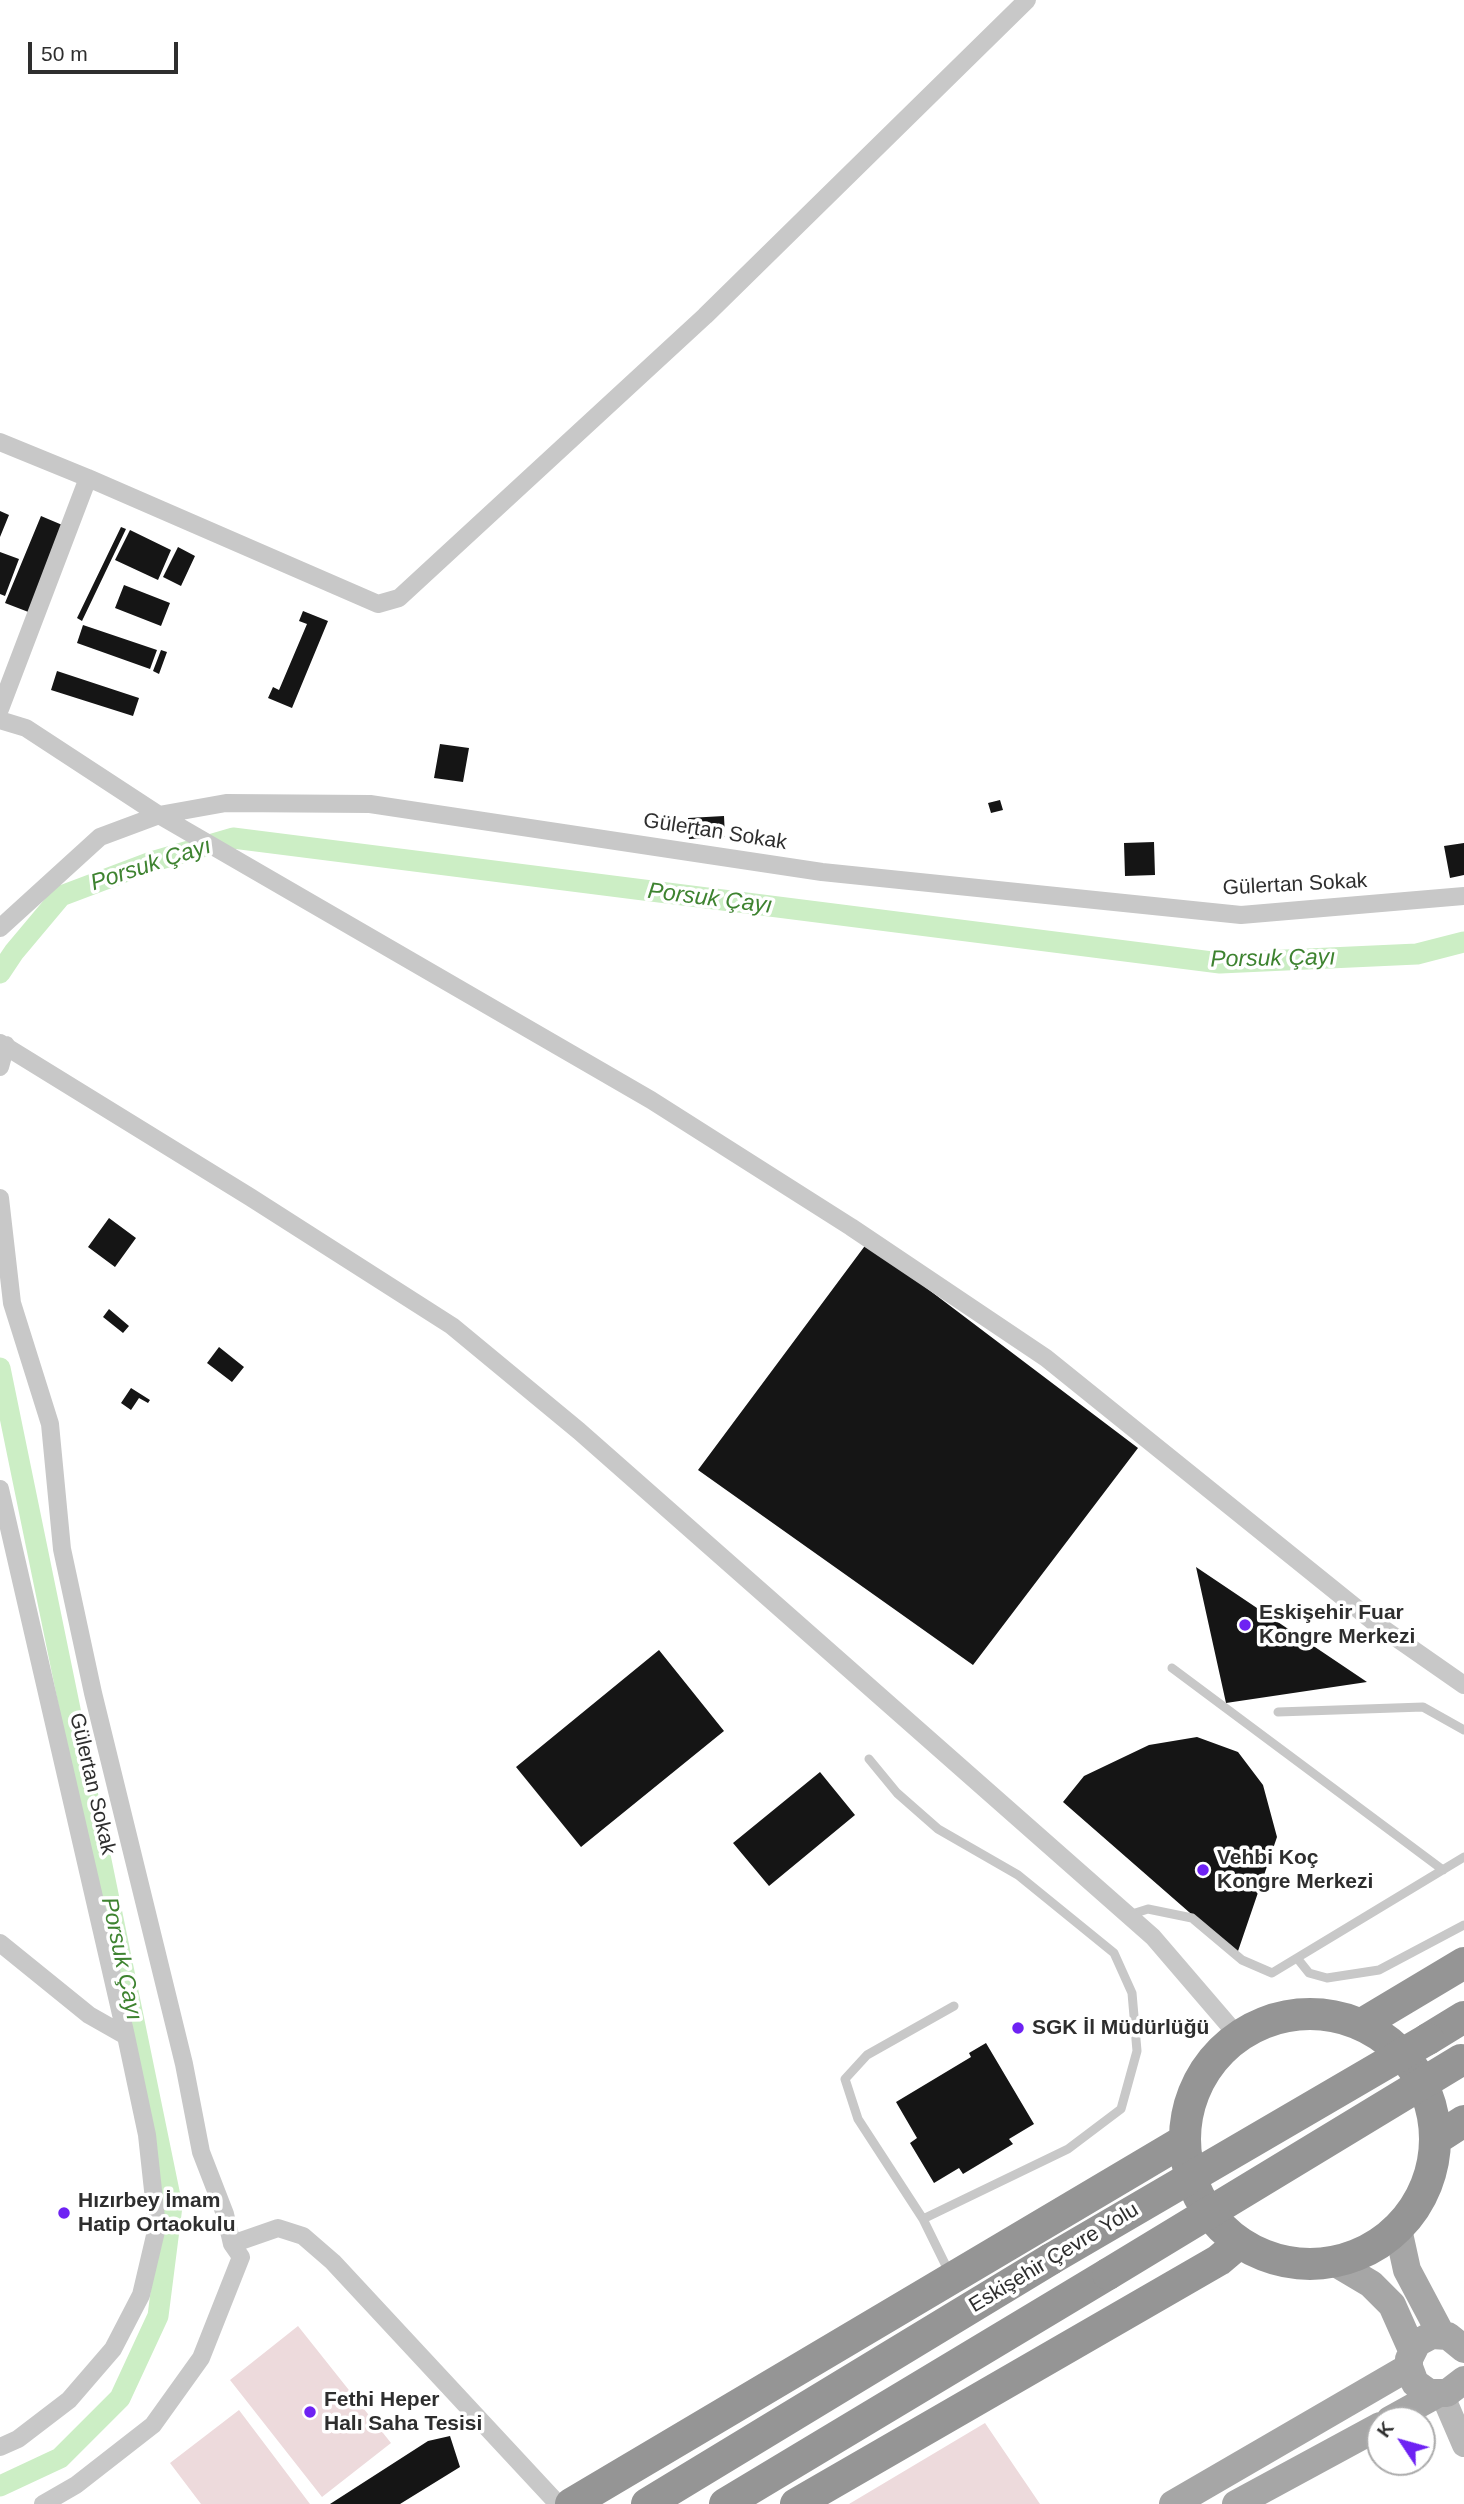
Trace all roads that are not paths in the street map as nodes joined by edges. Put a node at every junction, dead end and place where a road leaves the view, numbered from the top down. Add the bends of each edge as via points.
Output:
1 (1027, 0) edge
2 (0, 442) edge
3 (88, 478) junction
4 (0, 709) edge
5 (0, 720) edge
6 (159, 815) junction
7 (1464, 897) edge
8 (0, 928) edge
9 (3, 1044) edge
10 (0, 1067) edge
11 (0, 1198) edge
12 (0, 1489) edge
13 (1172, 1668) dead end
14 (1464, 1685) edge
15 (1278, 1712) dead end
16 (1464, 1730) edge
17 (869, 1759) dead end
18 (1464, 1857) edge
19 (1443, 1870) junction
20 (1128, 1915) junction
21 (1464, 1925) edge
22 (0, 1943) edge
23 (1297, 1958) junction
24 (1464, 1963) edge
25 (954, 2006) dead end
26 (1464, 2017) edge
27 (1362, 2024) junction
28 (126, 2036) junction
29 (1238, 2036) junction
30 (1462, 2059) edge
31 (1464, 2121) edge
32 (1436, 2139) junction
33 (1185, 2140) junction
34 (923, 2219) junction
35 (1398, 2229) junction
36 (1239, 2243) junction
37 (232, 2244) junction
38 (1334, 2262) junction
39 (952, 2278) junction
40 (1456, 2339) edge
41 (1411, 2359) junction
42 (1448, 2390) edge
43 (1417, 2406) edge
44 (1366, 2434) edge
45 (1464, 2445) edge
46 (0, 2447) edge
47 (43, 2504) edge
48 (558, 2504) edge
49 (571, 2504) edge
50 (647, 2504) edge
51 (725, 2504) edge
52 (796, 2504) edge
53 (1173, 2504) edge
54 (1236, 2504) edge

1 - 3 street via 705,316 400,598 378,604
2 - 3 street
3 - 4 street
5 - 6 street via 26,728
6 - 7 street, Gülertan Sokak via 226,803 370,804 822,872 1241,915
6 - 8 street, Gülertan Sokak via 100,836
6 - 14 street via 651,1100 851,1227 1046,1358 1375,1623
9 - 10 street
9 - 20 street via 452,1326 579,1431
11 - 37 street via 12,1303 50,1424 62,1549 93,1693 184,2064 201,2152
12 - 28 street, Gülertan Sokak
13 - 19 lane
15 - 16 lane via 1423,1707
17 - 34 lane via 897,1793 938,1829 1018,1875 1114,1953 1132,1993 1137,2051 1121,2109 1068,2149
18 - 19 lane
19 - 23 lane
20 - 23 lane via 1148,1909 1192,1918 1242,1960 1272,1973
20 - 29 street via 1153,1937
21 - 23 lane via 1379,1970 1327,1978 1309,1973
22 - 28 street via 89,2015
24 - 27 highway
25 - 34 lane via 867,2055 845,2079 858,2119
26 - 50 highway, Eskişehir Çevre Yolu, bridge via 1051,2259
27 - 29 highway via 1321,2013 1277,2017
27 - 32 highway via 1392,2043 1416,2070 1431,2103
28 - 46 street, Gülertan Sokak via 147,2135 157,2227 141,2295 113,2349 69,2400 18,2439
29 - 33 highway via 1210,2064 1197,2088
30 - 51 highway, Eskişehir Çevre Yolu, bridge
31 - 32 highway
32 - 35 highway via 1423,2192
33 - 36 highway via 1197,2191 1210,2215
33 - 39 highway
34 - 39 lane
35 - 38 highway via 1368,2250
35 - 40 main road via 1407,2270
36 - 38 highway via 1269,2258 1301,2264
36 - 52 highway via 1219,2259
37 - 47 street via 241,2257 201,2358 161,2414 76,2485
37 - 48 street via 278,2228 303,2236 333,2262
38 - 41 main road via 1371,2284 1392,2305
39 - 49 highway
40 - 41 main road via 1424,2338
41 - 42 main road via 1411,2376 1421,2389
41 - 53 main road
42 - 43 main road
42 - 45 street
44 - 54 main road

